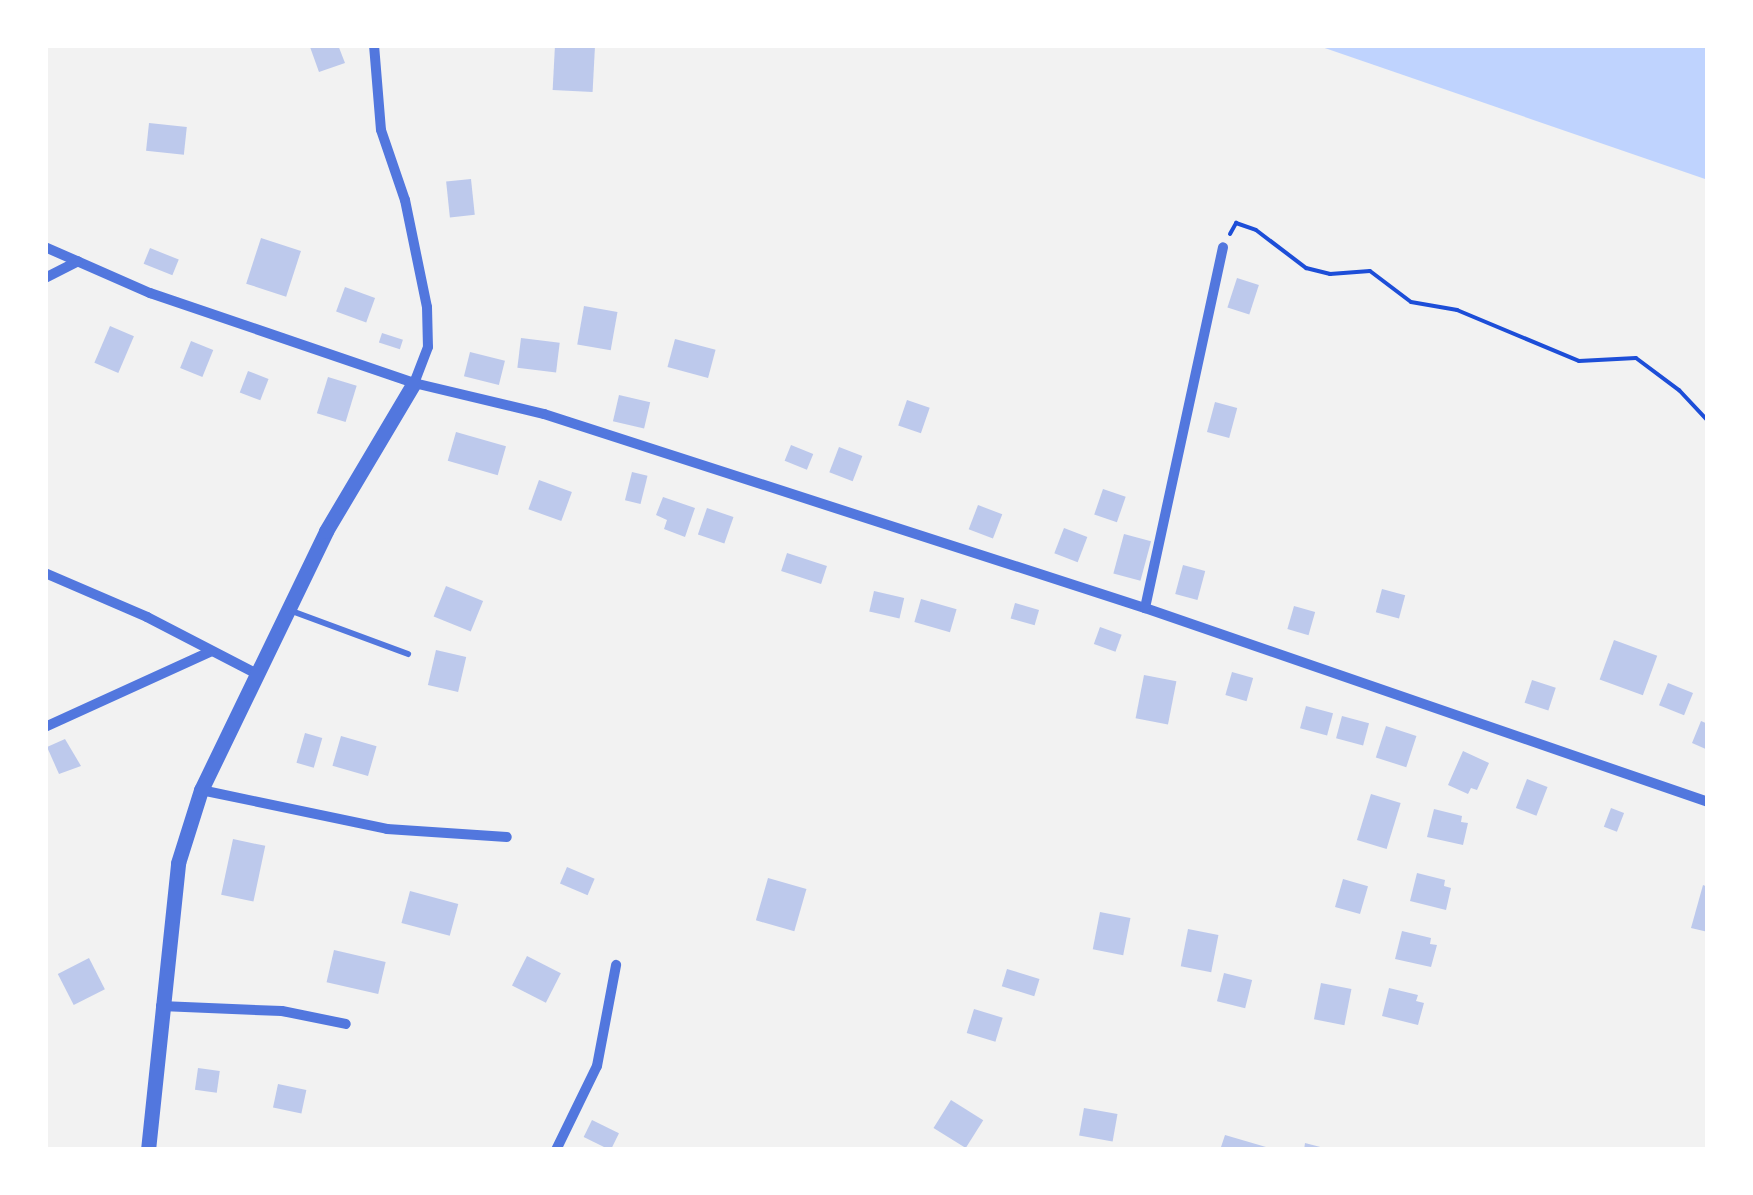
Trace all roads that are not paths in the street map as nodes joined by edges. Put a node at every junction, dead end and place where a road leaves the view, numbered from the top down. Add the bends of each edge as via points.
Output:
1 (374, 45) edge
2 (45, 247) edge
3 (1223, 247) road end
4 (78, 261) junction
5 (45, 278) edge
6 (414, 383) junction
7 (45, 574) edge
8 (1145, 608) junction
9 (288, 610) junction
10 (212, 651) junction
11 (408, 654) dead end
12 (257, 674) junction
13 (45, 728) edge
14 (201, 790) junction
15 (1708, 802) edge
16 (507, 837) dead end
17 (616, 965) dead end
18 (161, 1006) junction
19 (346, 1024) dead end
20 (148, 1150) edge
21 (556, 1150) edge

1 - 6 street via 381,130 405,200 427,307 428,347
2 - 4 street
3 - 8 street
4 - 5 street
4 - 6 street via 150,293
6 - 8 street via 544,414
6 - 9 street via 326,531
7 - 10 street
8 - 15 street
9 - 11 lane
9 - 12 street
10 - 12 street
10 - 13 street
12 - 14 street
14 - 16 street via 387,829
14 - 18 street via 178,864
17 - 21 street via 597,1066
18 - 19 street via 282,1011
18 - 20 street

